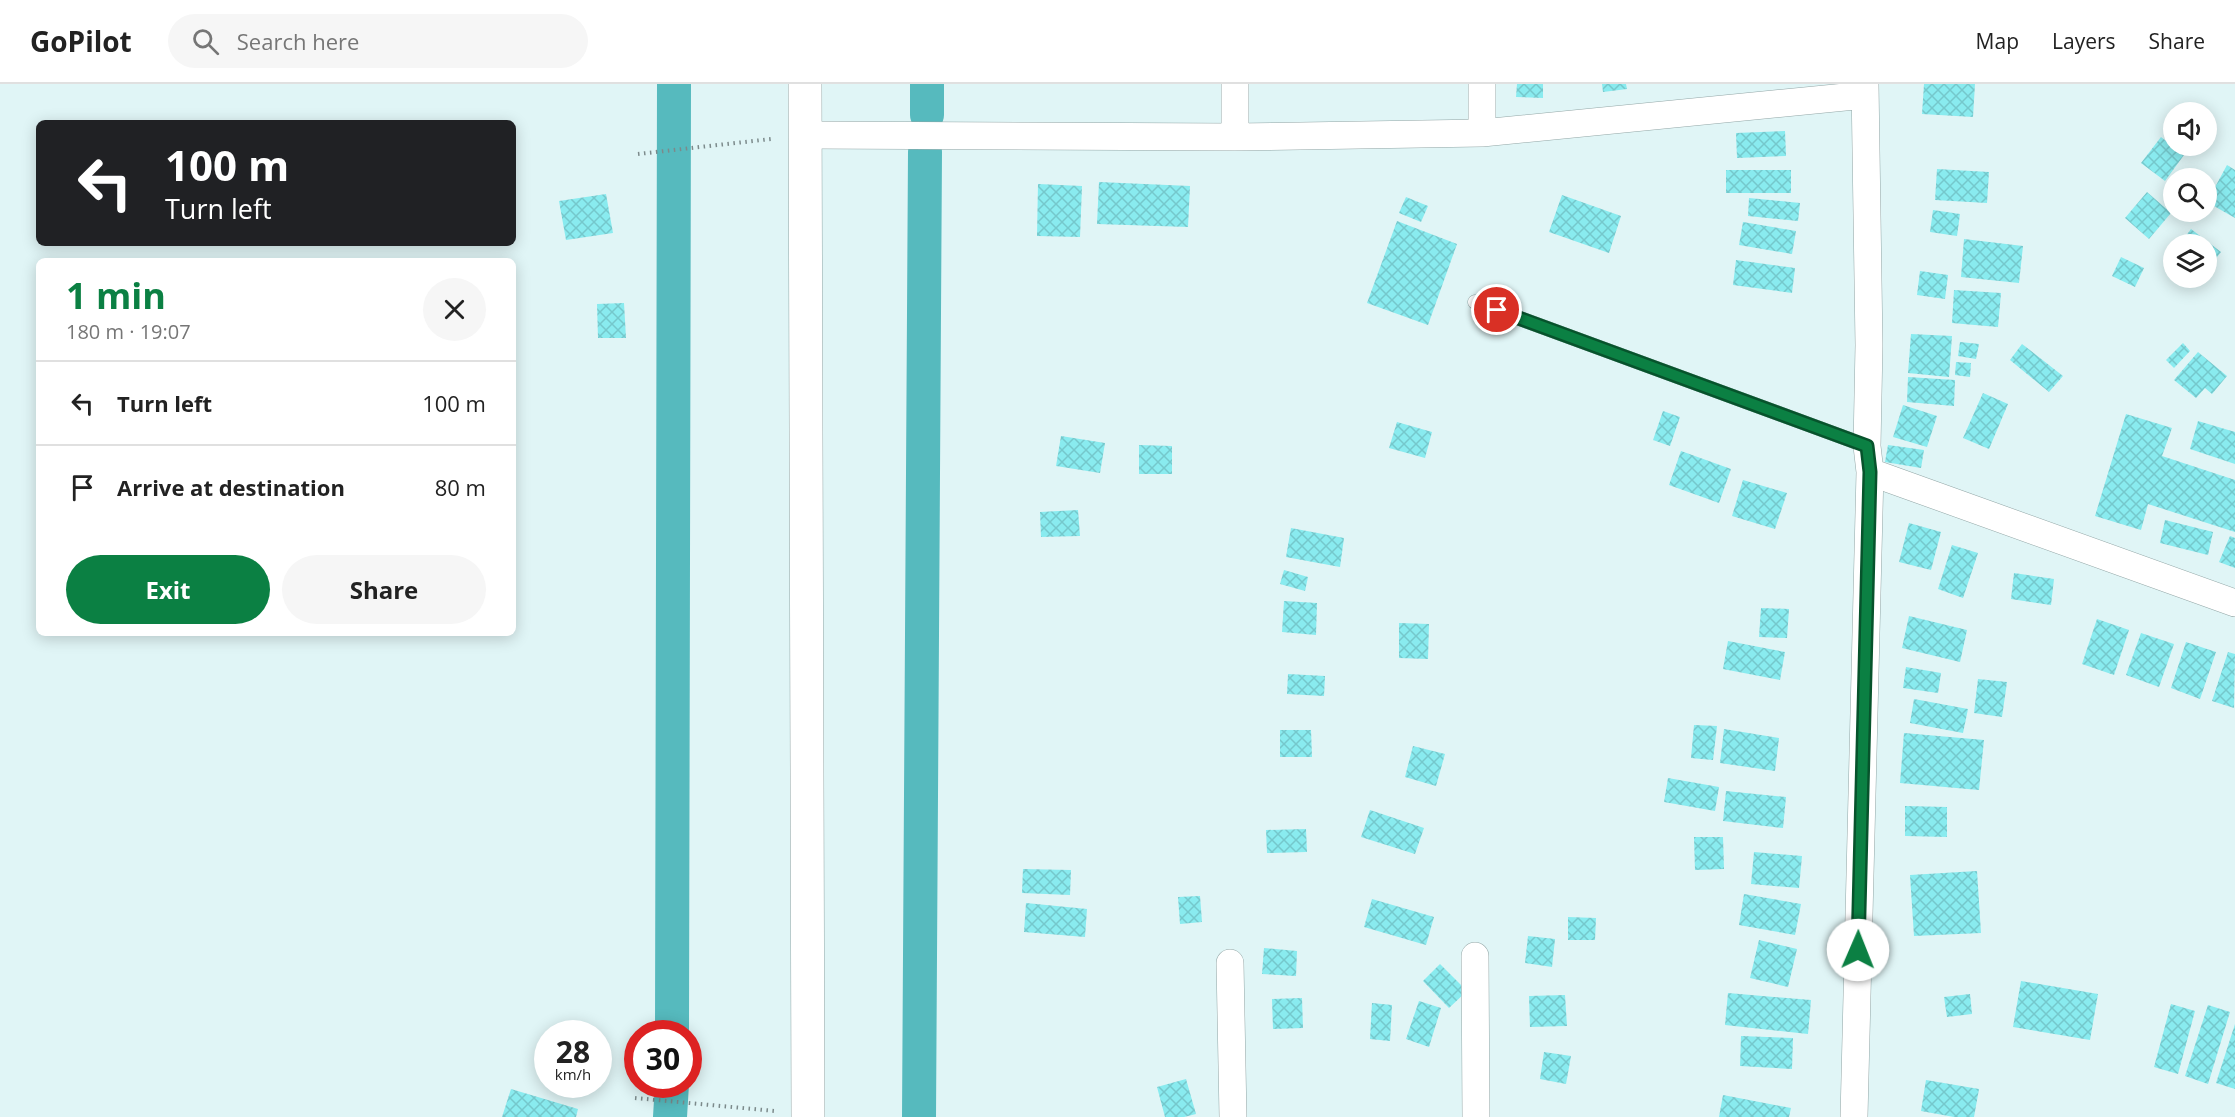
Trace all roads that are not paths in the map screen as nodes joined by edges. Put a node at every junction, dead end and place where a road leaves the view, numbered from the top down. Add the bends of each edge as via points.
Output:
1 (805, 84) edge
2 (1235, 84) edge
3 (1482, 84) edge
4 (1865, 89) edge
5 (1482, 133) junction
6 (806, 135) junction
7 (1235, 137) junction
8 (1475, 303) dead end
9 (1868, 459) junction
10 (2235, 603) edge
11 (1475, 956) dead end
12 (1230, 963) dead end
13 (808, 1116) edge
14 (1233, 1117) edge
15 (1476, 1117) edge
16 (1854, 1117) edge

1 - 6 street
2 - 7 street
3 - 5 street
4 - 5 street
4 - 9 street
5 - 7 street
6 - 7 street
6 - 13 street
8 - 9 lane
9 - 10 street
9 - 16 street
11 - 15 street
12 - 14 street

